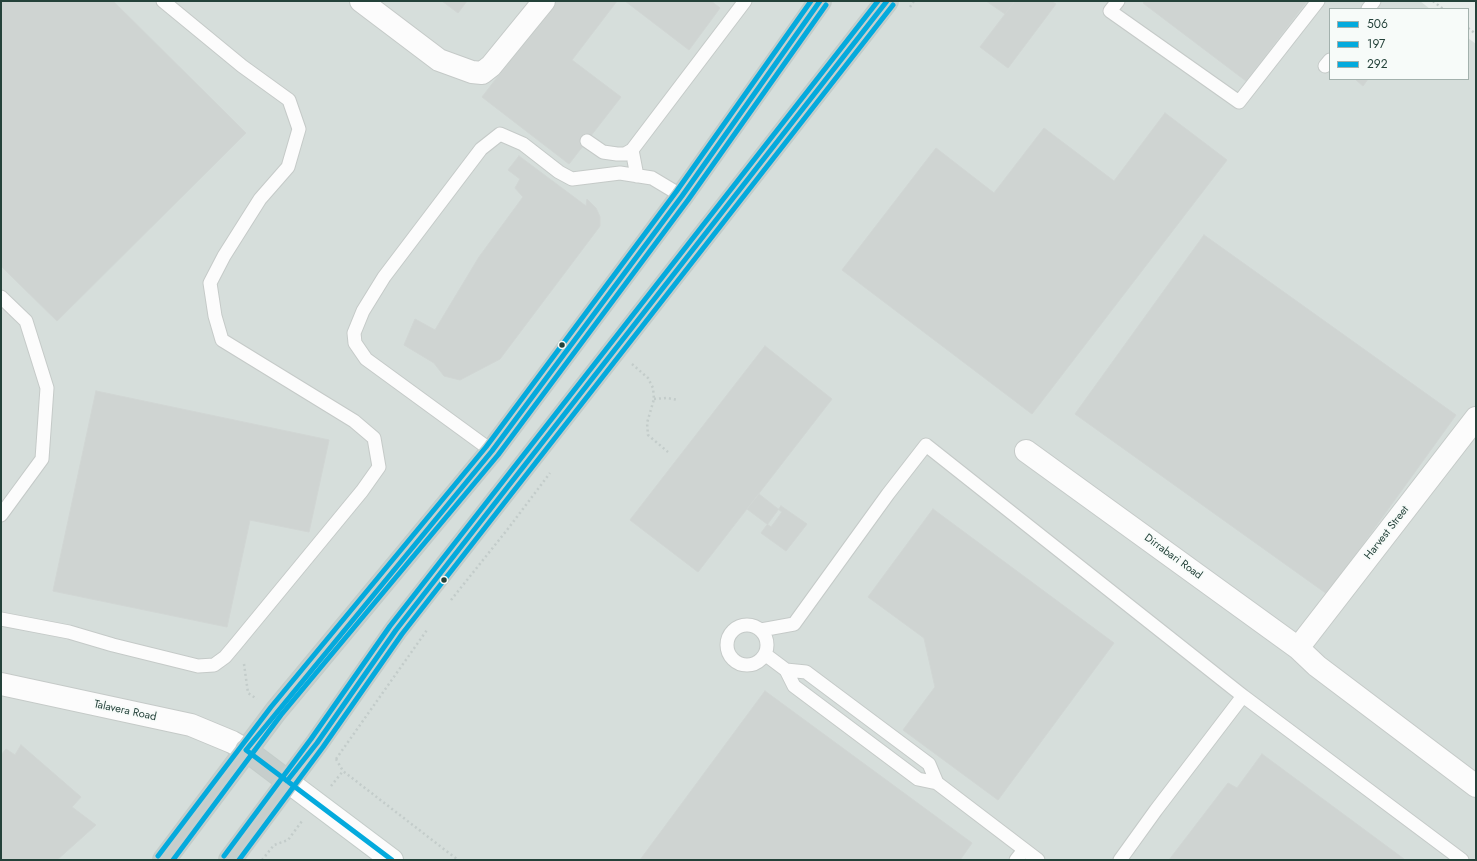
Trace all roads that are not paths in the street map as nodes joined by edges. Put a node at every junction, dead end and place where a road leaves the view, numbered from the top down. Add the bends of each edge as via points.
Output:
1 (163, 1) edge
2 (361, 1) edge
3 (544, 1) edge
4 (745, 1) edge
5 (820, 1) edge
6 (887, 1) edge
7 (1118, 1) edge
8 (1318, 1) edge
9 (587, 141) dead end
10 (632, 150) junction
11 (637, 176) junction
12 (682, 196) junction
13 (1, 297) edge
14 (1476, 418) edge
15 (492, 451) junction
16 (1026, 451) dead end
17 (1, 515) edge
18 (1, 618) edge
19 (761, 630) junction
20 (1298, 648) junction
21 (766, 655) junction
22 (786, 670) junction
23 (1, 684) edge
24 (1243, 696) junction
25 (246, 750) junction
26 (287, 781) junction
27 (937, 783) junction
28 (1476, 786) edge
29 (1020, 855) edge
30 (164, 860) edge
31 (230, 860) edge
32 (392, 860) edge
33 (1038, 860) edge
34 (1120, 860) edge
35 (1462, 860) edge

1 - 18 lane via 242,66 289,100 298,129 288,167 260,199 210,283 222,340 354,421 374,438 379,467 236,644 214,665 198,666 69,632
2 - 3 street via 439,60 482,73 491,66
4 - 10 lane
5 - 12 highway
6 - 26 highway via 396,630 317,743
7 - 8 lane via 1110,11 1239,102
9 - 10 lane via 603,152 625,154
10 - 11 lane
11 - 12 lane via 652,178
11 - 15 lane via 620,173 572,179 522,144 500,134 481,149 384,277 363,311 354,333 355,344 366,359
12 - 15 highway
13 - 17 lane via 26,321 46,388 42,459
14 - 20 street, Harvest Street
15 - 25 highway
16 - 20 street, Dirrabari Road
19 - 21 lane via 767,639
19 - 21 lane via 748,625 735,628 728,639 727,647 732,658 744,666 758,663
19 - 24 lane via 794,624 926,445
20 - 28 street, Dirrabari Road via 1317,666
21 - 22 lane
22 - 27 lane via 794,686 912,775
22 - 27 lane via 806,672 929,764
23 - 25 street, Talavera Road via 191,725
24 - 34 lane
24 - 35 lane
25 - 26 highway
25 - 30 highway
26 - 31 highway
26 - 32 street
27 - 29 lane
29 - 33 lane

